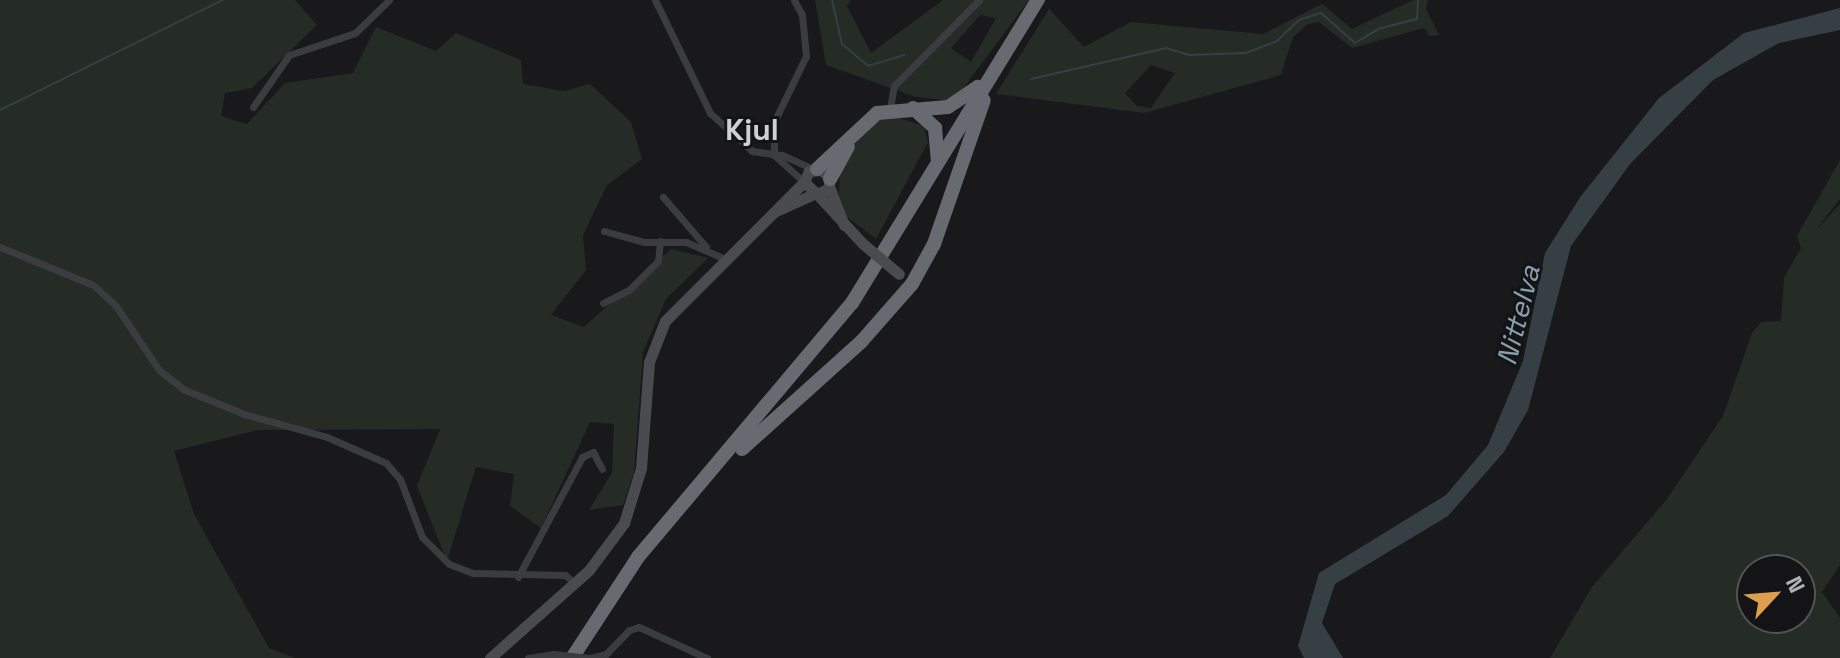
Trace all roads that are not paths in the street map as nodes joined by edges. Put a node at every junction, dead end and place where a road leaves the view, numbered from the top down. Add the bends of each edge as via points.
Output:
1 (389, 0) edge
2 (655, 0) edge
3 (794, 0) edge
4 (979, 0) edge
5 (1038, 0) edge
6 (1007, 47) junction
7 (987, 79) junction
8 (253, 107) dead end
9 (890, 108) junction
10 (913, 108) junction
11 (851, 135) junction
12 (774, 155) junction
13 (938, 163) junction
14 (815, 169) junction
15 (804, 182) junction
16 (829, 183) junction
17 (816, 194) junction
18 (663, 197) dead end
19 (775, 211) junction
20 (844, 226) junction
21 (604, 231) dead end
22 (660, 241) junction
23 (0, 247) edge
24 (706, 247) junction
25 (723, 258) junction
26 (912, 284) junction
27 (603, 303) dead end
28 (745, 434) junction
29 (724, 465) junction
30 (602, 469) dead end
31 (518, 577) junction
32 (575, 583) junction
33 (490, 658) edge
34 (528, 658) edge
35 (572, 658) edge
36 (580, 658) edge
37 (590, 658) edge
38 (707, 658) edge

1 - 8 street via 355,33 289,55
2 - 12 street via 710,113 749,149
3 - 12 street via 802,15 806,56 774,122
4 - 9 street via 894,86
5 - 6 highway
6 - 7 highway
6 - 26 highway via 967,139 934,244
7 - 10 highway via 953,105
7 - 13 highway
9 - 10 highway
9 - 11 highway via 867,119
10 - 13 highway via 935,128
11 - 14 highway
11 - 16 highway
12 - 14 street
12 - 15 street
13 - 28 highway via 852,303
14 - 15 main road
14 - 16 main road
15 - 17 main road
15 - 19 main road
16 - 17 main road
16 - 20 main road
17 - 19 main road
17 - 20 main road
18 - 24 street
19 - 25 main road
20 - 26 main road, bridge
21 - 22 street
22 - 24 street
22 - 27 street via 658,261 629,290
23 - 31 street via 93,285 116,306 159,370 185,390 386,463 400,479 415,524 438,557 473,573
24 - 25 street
25 - 32 main road via 678,304 658,334 649,362 641,468 632,503 608,548
26 - 29 highway via 861,342
28 - 29 highway
28 - 35 highway via 625,572
29 - 36 highway via 631,577
30 - 31 street via 593,452 582,457
31 - 32 street via 565,575
32 - 33 main road
34 - 37 street, bridge
37 - 38 street via 603,656 639,627

